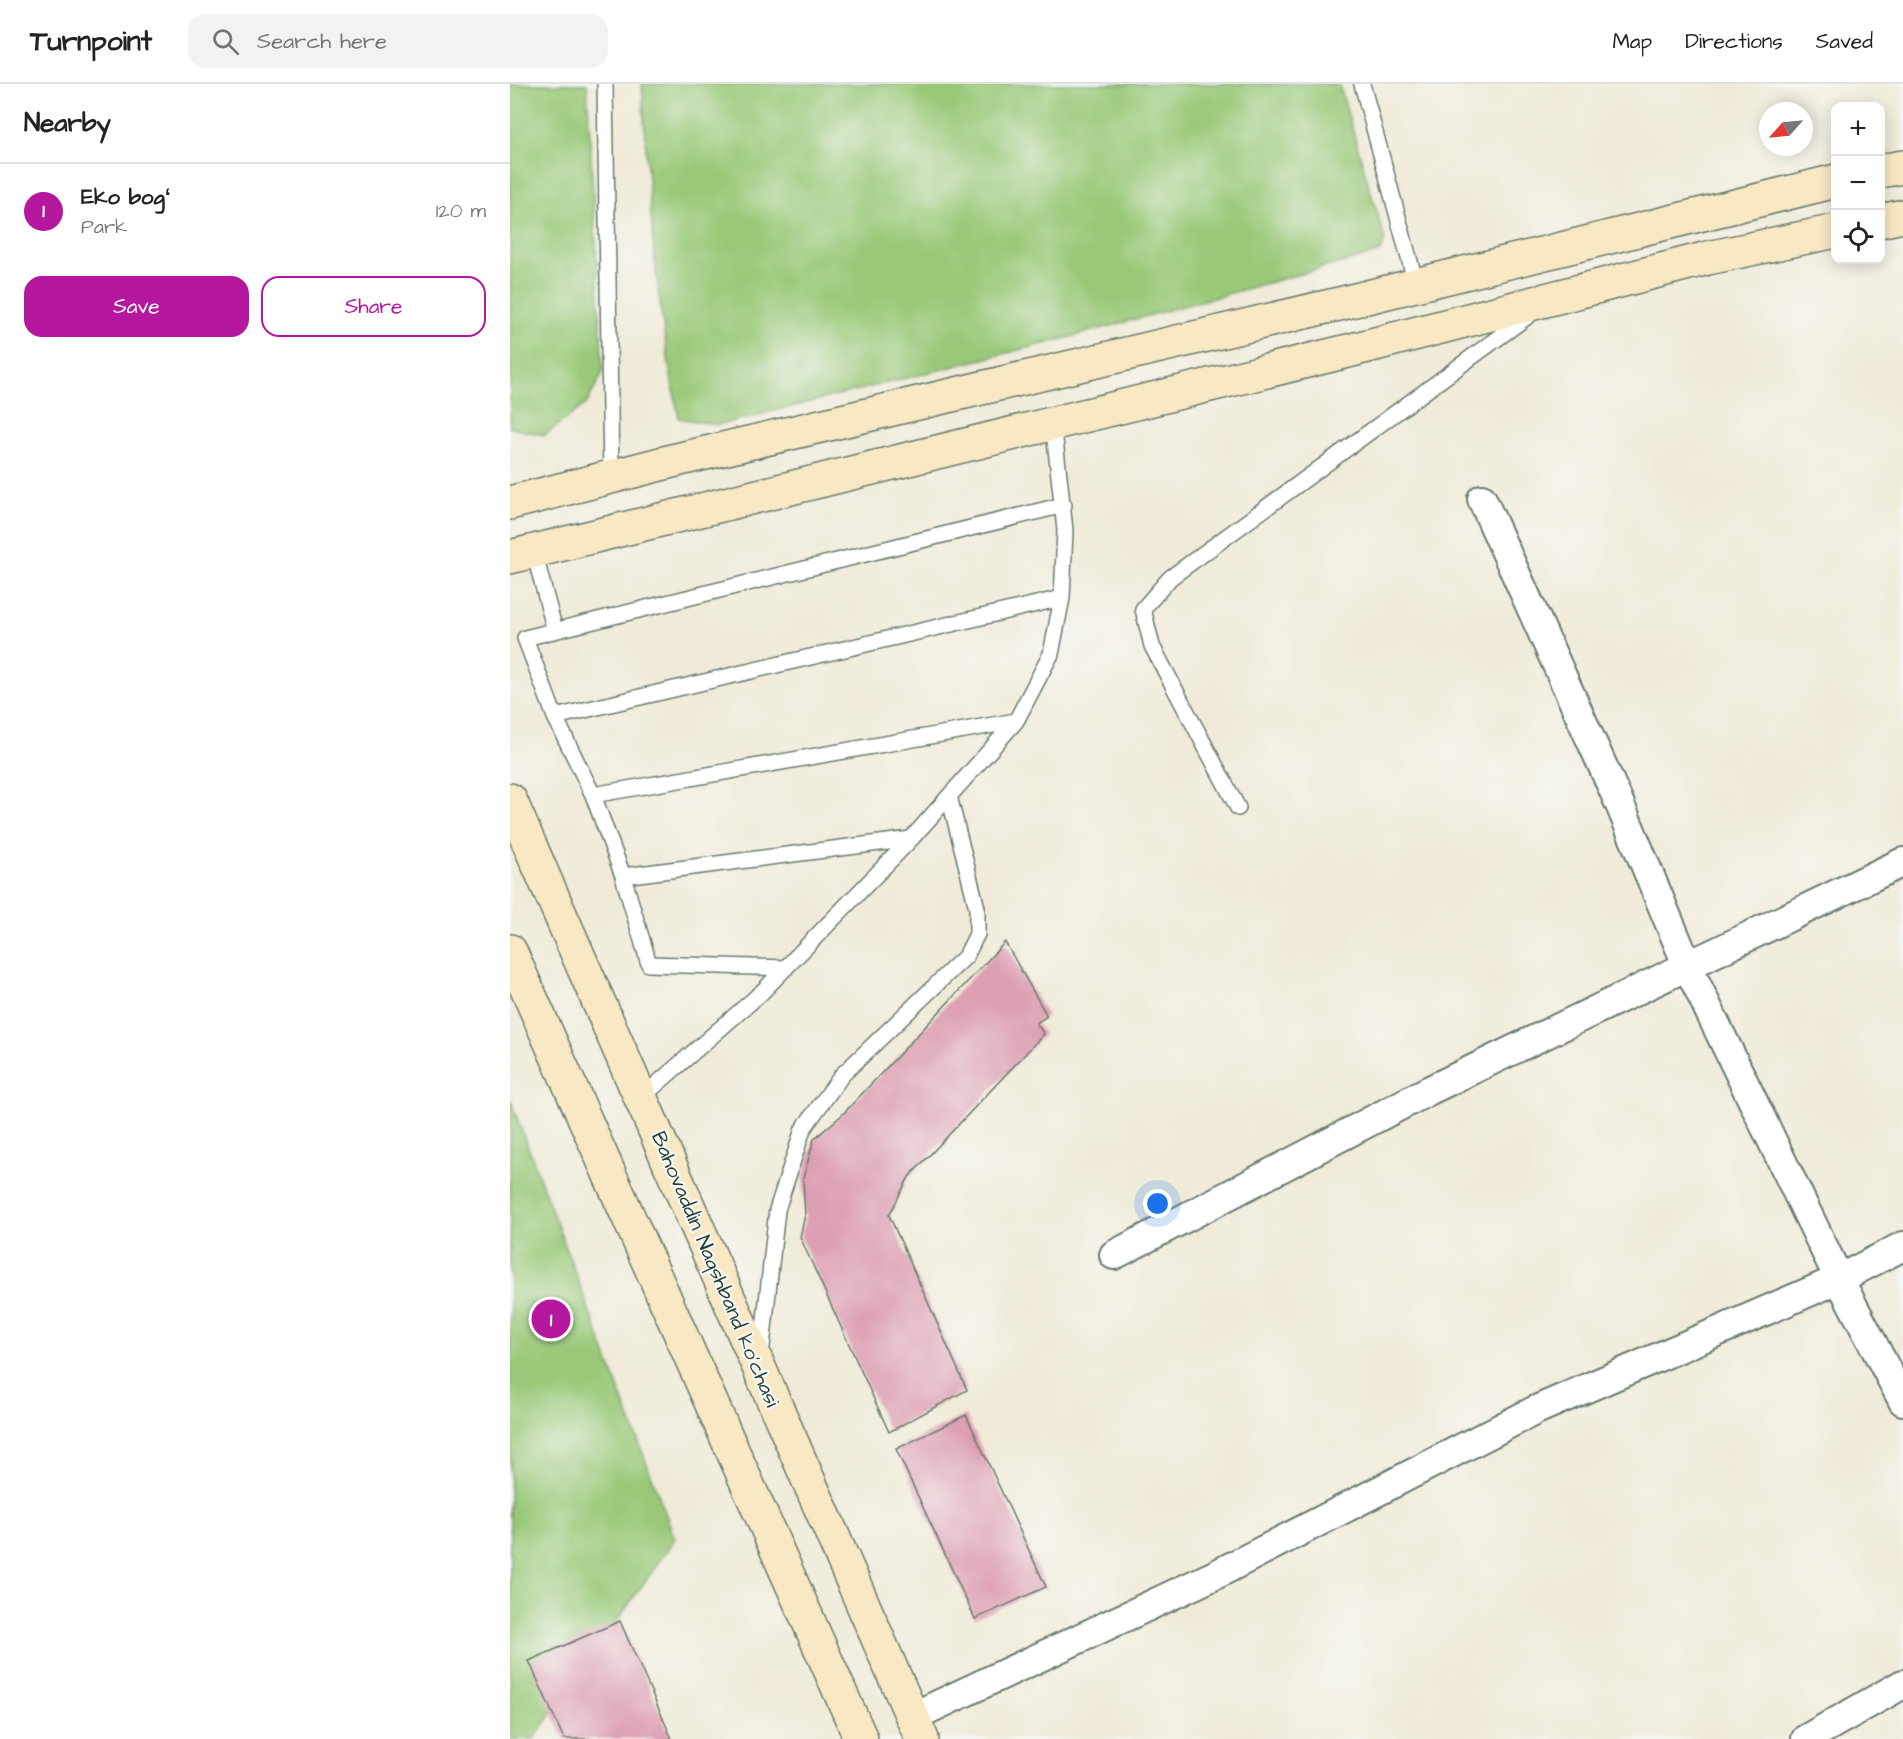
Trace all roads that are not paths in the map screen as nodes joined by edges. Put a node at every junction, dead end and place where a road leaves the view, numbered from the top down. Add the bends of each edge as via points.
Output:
1 (605, 84) edge
2 (1362, 84) edge
3 (1903, 167) edge
4 (1885, 170) edge
5 (1831, 182) edge
6 (1903, 216) edge
7 (1885, 220) edge
8 (1831, 232) edge
9 (1416, 284) junction
10 (1552, 298) junction
11 (1053, 422) junction
12 (611, 477) junction
13 (1482, 499) dead end
14 (510, 503) edge
15 (1064, 505) junction
16 (522, 555) edge
17 (1062, 598) junction
18 (555, 631) junction
19 (555, 717) junction
20 (1016, 721) junction
21 (593, 795) junction
22 (949, 796) junction
23 (510, 800) edge
24 (1238, 808) dead end
25 (911, 839) junction
26 (1903, 862) edge
27 (623, 876) junction
28 (510, 951) edge
29 (1688, 967) junction
30 (786, 968) junction
31 (642, 1097) junction
32 (1903, 1246) edge
33 (1114, 1255) dead end
34 (1839, 1279) junction
35 (760, 1371) junction
36 (1903, 1401) edge
37 (1903, 1684) edge
38 (917, 1728) edge
39 (861, 1739) edge
40 (1806, 1739) edge

1 - 12 lane
2 - 9 lane
3 - 4 main road
5 - 9 main road
6 - 7 main road
8 - 10 main road via 1708,258
9 - 12 main road
10 - 11 main road
10 - 24 lane via 1170,578 1143,609 1152,646
11 - 15 lane
11 - 16 main road
12 - 14 main road
13 - 29 street via 1618,800
15 - 17 lane
15 - 18 lane
16 - 18 lane
17 - 19 lane
17 - 20 lane via 1051,654
18 - 19 lane via 525,638
19 - 21 lane
20 - 21 lane
20 - 22 lane
21 - 27 lane
22 - 25 lane
22 - 35 lane via 977,908 977,934 966,956 842,1075 803,1129 777,1210
23 - 31 main road, Bahovaddin Naqshband ko'chasi
25 - 27 lane
25 - 30 lane
26 - 29 street
27 - 30 lane via 649,964
28 - 39 main road
29 - 33 street via 1430,1090
29 - 34 street
30 - 31 lane
31 - 35 main road, Bahovaddin Naqshband ko'chasi
32 - 34 street
34 - 36 street
34 - 38 street via 1536,1410
35 - 38 main road, Bahovaddin Naqshband ko'chasi
37 - 40 street

